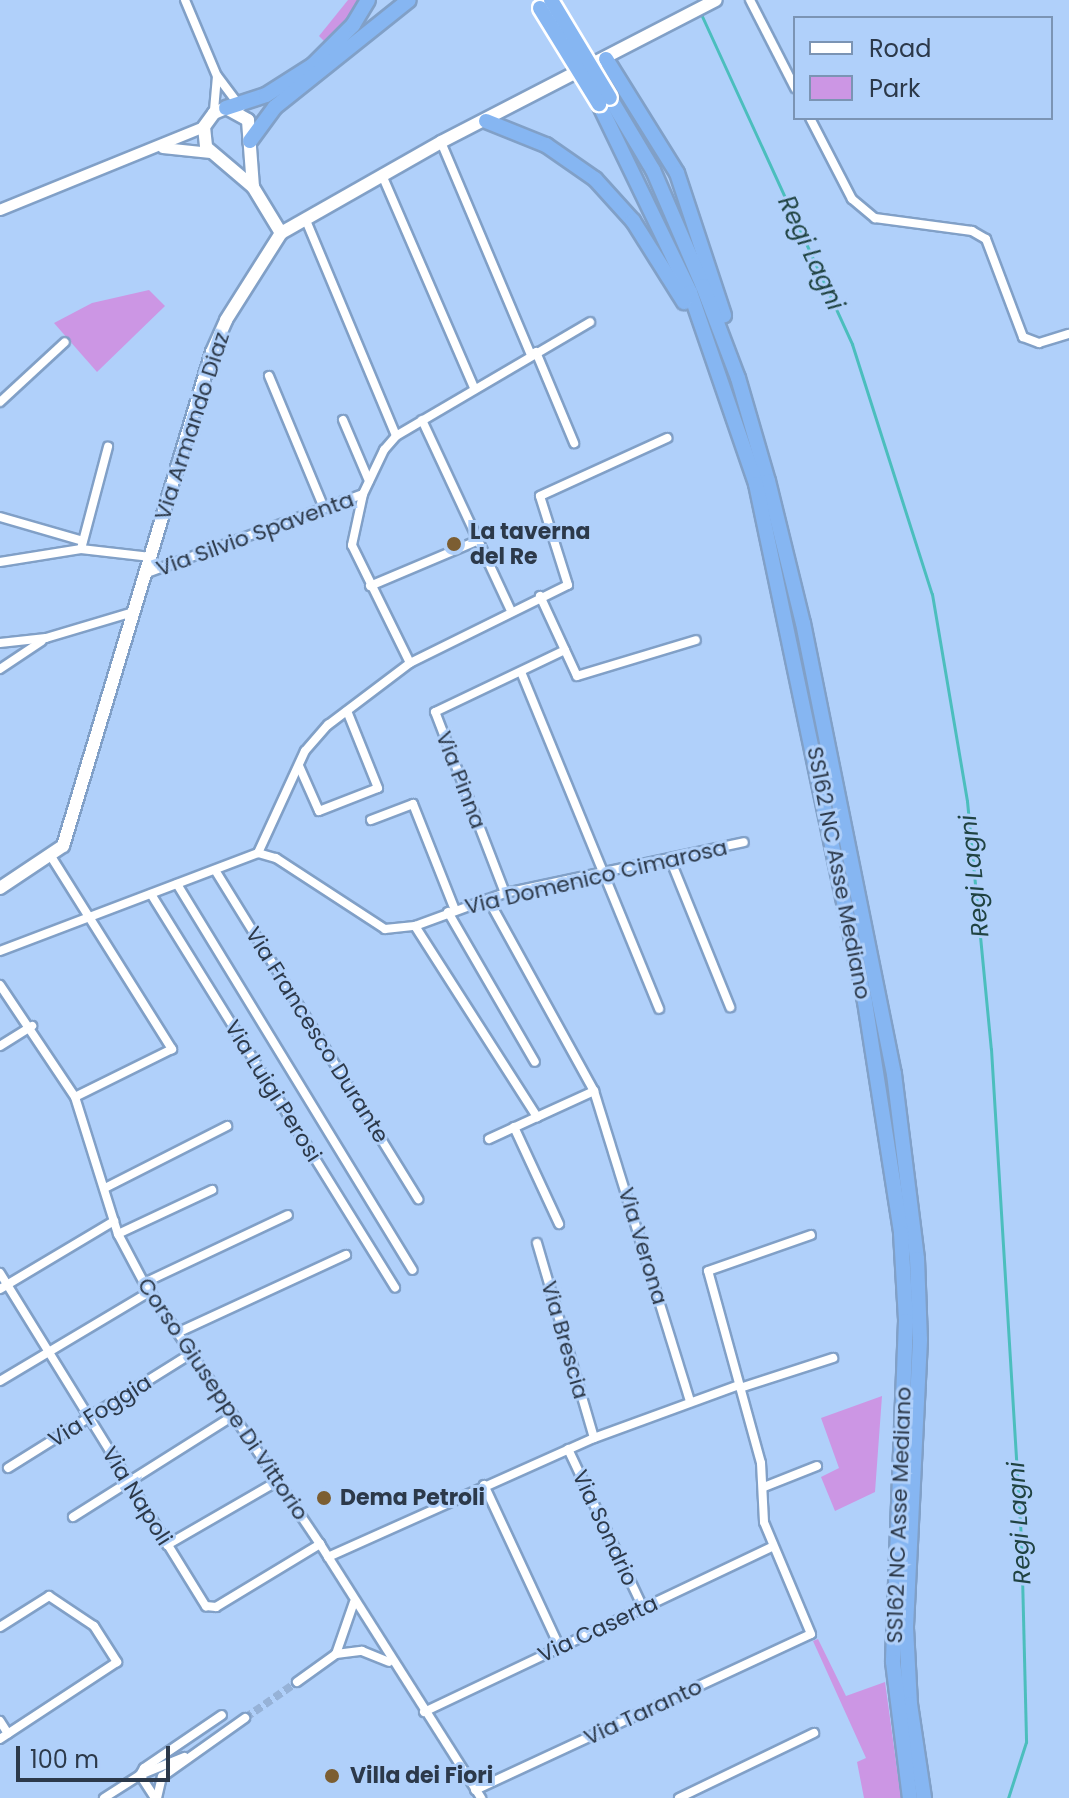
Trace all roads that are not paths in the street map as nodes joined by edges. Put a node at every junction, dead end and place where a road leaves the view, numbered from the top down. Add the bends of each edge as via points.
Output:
1 (185, 0) edge
2 (368, 0) edge
3 (409, 0) edge
4 (716, 0) edge
5 (750, 0) edge
6 (542, 3) edge
7 (606, 59) junction
8 (217, 76) junction
9 (793, 84) edge
10 (604, 101) junction
11 (231, 109) junction
12 (811, 120) edge
13 (486, 121) junction
14 (204, 127) junction
15 (250, 141) junction
16 (441, 142) junction
17 (149, 150) junction
18 (211, 153) junction
19 (223, 159) junction
20 (382, 175) junction
21 (253, 187) junction
22 (0, 210) edge
23 (305, 218) junction
24 (281, 233) junction
25 (590, 322) dead end
26 (1069, 334) edge
27 (65, 342) dead end
28 (533, 354) junction
29 (269, 376) dead end
30 (738, 378) junction
31 (474, 388) junction
32 (724, 389) junction
33 (0, 402) edge
34 (343, 420) dead end
35 (422, 420) junction
36 (396, 436) junction
37 (667, 438) dead end
38 (574, 443) dead end
39 (108, 447) dead end
40 (369, 481) junction
41 (363, 494) junction
42 (324, 508) junction
43 (0, 517) edge
44 (479, 540) junction
45 (82, 545) junction
46 (151, 557) junction
47 (0, 562) edge
48 (147, 573) junction
49 (370, 586) junction
50 (540, 596) junction
51 (510, 609) junction
52 (133, 612) junction
53 (46, 638) junction
54 (696, 640) dead end
55 (0, 643) edge
56 (565, 650) junction
57 (410, 663) junction
58 (0, 669) edge
59 (521, 672) junction
60 (347, 711) junction
61 (299, 766) junction
62 (371, 820) dead end
63 (744, 842) dead end
64 (258, 853) junction
65 (52, 858) junction
66 (670, 859) junction
67 (215, 870) junction
68 (599, 874) junction
69 (177, 884) junction
70 (0, 888) edge
71 (505, 893) junction
72 (151, 894) junction
73 (488, 899) junction
74 (451, 911) junction
75 (92, 914) junction
76 (415, 926) junction
77 (0, 951) edge
78 (0, 985) edge
79 (730, 1007) dead end
80 (659, 1009) dead end
81 (32, 1026) junction
82 (0, 1046) edge
83 (535, 1062) dead end
84 (594, 1091) junction
85 (75, 1097) junction
86 (537, 1117) junction
87 (227, 1126) dead end
88 (514, 1127) junction
89 (489, 1139) dead end
90 (105, 1188) junction
91 (212, 1190) dead end
92 (418, 1199) dead end
93 (288, 1215) dead end
94 (114, 1221) junction
95 (559, 1224) dead end
96 (118, 1234) junction
97 (811, 1235) dead end
98 (537, 1243) dead end
99 (346, 1255) dead end
100 (413, 1270) dead end
101 (0, 1273) edge
102 (4, 1287) edge
103 (147, 1287) junction
104 (395, 1288) dead end
105 (179, 1332) junction
106 (49, 1350) junction
107 (192, 1353) junction
108 (833, 1358) dead end
109 (0, 1381) edge
110 (739, 1386) junction
111 (690, 1401) junction
112 (233, 1416) junction
113 (89, 1417) junction
114 (594, 1438) junction
115 (568, 1449) junction
116 (817, 1466) dead end
117 (8, 1468) dead end
118 (127, 1481) junction
119 (276, 1482) junction
120 (484, 1485) junction
121 (764, 1487) junction
122 (73, 1517) dead end
123 (320, 1544) junction
124 (167, 1545) junction
125 (771, 1547) junction
126 (328, 1557) junction
127 (354, 1601) junction
128 (643, 1608) junction
129 (0, 1627) edge
130 (560, 1648) junction
131 (336, 1654) junction
132 (392, 1664) junction
133 (297, 1682) tunnel mouth
134 (424, 1712) junction
135 (222, 1715) dead end
136 (245, 1718) tunnel mouth
137 (0, 1721) edge
138 (814, 1733) dead end
139 (4, 1737) edge
140 (198, 1750) junction
141 (140, 1775) junction
142 (704, 1787) junction
143 (475, 1790) junction
144 (104, 1798) edge
145 (156, 1798) edge
146 (481, 1798) edge
147 (679, 1798) edge
148 (709, 1798) edge
149 (910, 1798) edge
150 (924, 1798) edge

1 - 8 street
2 - 11 highway via 353,25 313,65 266,95
3 - 15 highway via 275,107
4 - 7 main road, Via Armando Diaz
5 - 9 street
6 - 10 highway, SS162 NC Asse Mediano, bridge
7 - 13 main road, Via Armando Diaz
7 - 30 highway via 677,173 692,209
8 - 11 street
8 - 11 street
10 - 30 highway, SS162 NC Asse Mediano via 653,170
10 - 32 highway, SS162 NC Asse Mediano via 690,292
11 - 14 main road
11 - 15 main road
12 - 26 street via 852,199 875,218 972,231 986,239 1023,337 1039,343
13 - 16 main road, Via Armando Diaz
13 - 32 highway via 546,145 595,179 633,221 678,289
14 - 17 street
14 - 18 main road
15 - 19 main road via 243,152
15 - 21 main road
16 - 20 main road, Via Armando Diaz
16 - 28 street
17 - 18 street via 177,146
17 - 22 street
18 - 19 main road
19 - 21 main road
20 - 23 main road, Via Armando Diaz
20 - 31 street
21 - 24 main road
23 - 24 main road, Via Armando Diaz
23 - 36 street
24 - 46 main road, Via Armando Diaz via 212,352
25 - 28 street
27 - 33 street
28 - 31 street
28 - 38 street
29 - 42 street
30 - 150 highway, SS162 NC Asse Mediano via 803,623 909,1168 920,1340 906,1628 910,1704
31 - 35 street
32 - 149 highway, SS162 NC Asse Mediano via 756,484 790,627 890,1138 906,1321 893,1662
34 - 40 street
35 - 36 street
35 - 44 street
36 - 40 street
37 - 50 street via 540,496 568,585
39 - 45 street
40 - 41 street
41 - 42 street, Via Silvio Spaventa
41 - 49 street via 352,545
42 - 48 street, Via Silvio Spaventa
43 - 45 street
44 - 49 street
44 - 51 street
45 - 46 street
45 - 47 street
46 - 48 main road, Via Armando Diaz
48 - 52 main road, Via Armando Diaz
49 - 57 street
50 - 51 street
50 - 56 street
51 - 57 street
52 - 53 street
52 - 65 main road, Via Armando Diaz via 66,836
53 - 55 street
53 - 58 street
54 - 56 street via 577,676
56 - 59 street, Via Pinna
57 - 60 street
59 - 68 street
59 - 71 street, Via Pinna via 435,712
60 - 61 street via 305,751
60 - 61 street via 378,788 319,811
61 - 64 street
62 - 74 street via 413,804
63 - 66 street, Via Domenico Cimarosa
64 - 67 street
64 - 76 street, Via Domenico Cimarosa via 276,858 385,929
65 - 70 main road
65 - 75 street
66 - 68 street, Via Domenico Cimarosa
66 - 79 street
67 - 69 street
67 - 92 street, Via Francesco Durante
68 - 71 street, Via Domenico Cimarosa
68 - 80 street
69 - 72 street
69 - 100 street
71 - 73 street, Via Domenico Cimarosa
72 - 75 street
72 - 104 street, Via Luigi Perosi
73 - 74 street, Via Domenico Cimarosa
73 - 84 street, Via Verona
74 - 76 street, Via Domenico Cimarosa
74 - 83 street, Via Domenico Cimarosa
75 - 77 street
75 - 85 street via 172,1049
76 - 86 street
78 - 81 street, Corso Giuseppe Di Vittorio
81 - 82 street
81 - 85 street, Corso Giuseppe Di Vittorio
84 - 86 street
84 - 111 street, Via Verona
85 - 90 street, Corso Giuseppe Di Vittorio
86 - 88 street
87 - 90 street
88 - 89 street
88 - 95 street
90 - 94 street, Corso Giuseppe Di Vittorio
91 - 96 street
93 - 103 street
94 - 96 street, Corso Giuseppe Di Vittorio
94 - 102 street
96 - 103 street, Corso Giuseppe Di Vittorio
97 - 110 street via 708,1271
98 - 114 street, Via Brescia
99 - 105 street
101 - 102 street, Via Napoli
102 - 106 street, Via Napoli
103 - 105 street, Corso Giuseppe Di Vittorio
103 - 106 street
105 - 107 street, Corso Giuseppe Di Vittorio
106 - 109 street
106 - 113 street, Via Napoli
107 - 112 street, Corso Giuseppe Di Vittorio
107 - 113 street, Via Foggia
108 - 110 street
110 - 111 street
110 - 121 street
111 - 114 street
112 - 118 street
112 - 119 street, Corso Giuseppe Di Vittorio
113 - 117 street, Via Foggia
113 - 118 street, Via Napoli
114 - 115 street
115 - 120 street
115 - 128 street, Via Sondrio
116 - 121 street
118 - 122 street
118 - 124 street, Via Napoli
119 - 123 street, Corso Giuseppe Di Vittorio
119 - 124 street
120 - 126 street
120 - 130 street
121 - 125 street via 764,1522
123 - 124 street, Via Napoli via 211,1608
123 - 126 street, Corso Giuseppe Di Vittorio
125 - 128 street, Via Caserta
125 - 143 street, Via Taranto via 811,1634
126 - 127 street, Corso Giuseppe Di Vittorio
127 - 131 street
127 - 132 street, Corso Giuseppe Di Vittorio
128 - 130 street, Via Caserta
129 - 139 street via 49,1596 94,1626 117,1662
130 - 134 street, Via Caserta
131 - 132 street via 362,1651
131 - 133 street
132 - 134 street, Corso Giuseppe Di Vittorio
134 - 143 street, Corso Giuseppe Di Vittorio
135 - 141 street
136 - 140 street
137 - 139 street
138 - 142 street
140 - 141 street
140 - 145 street via 162,1777
141 - 144 street
141 - 145 street
142 - 147 street
142 - 148 street
143 - 146 street, Corso Giuseppe Di Vittorio

